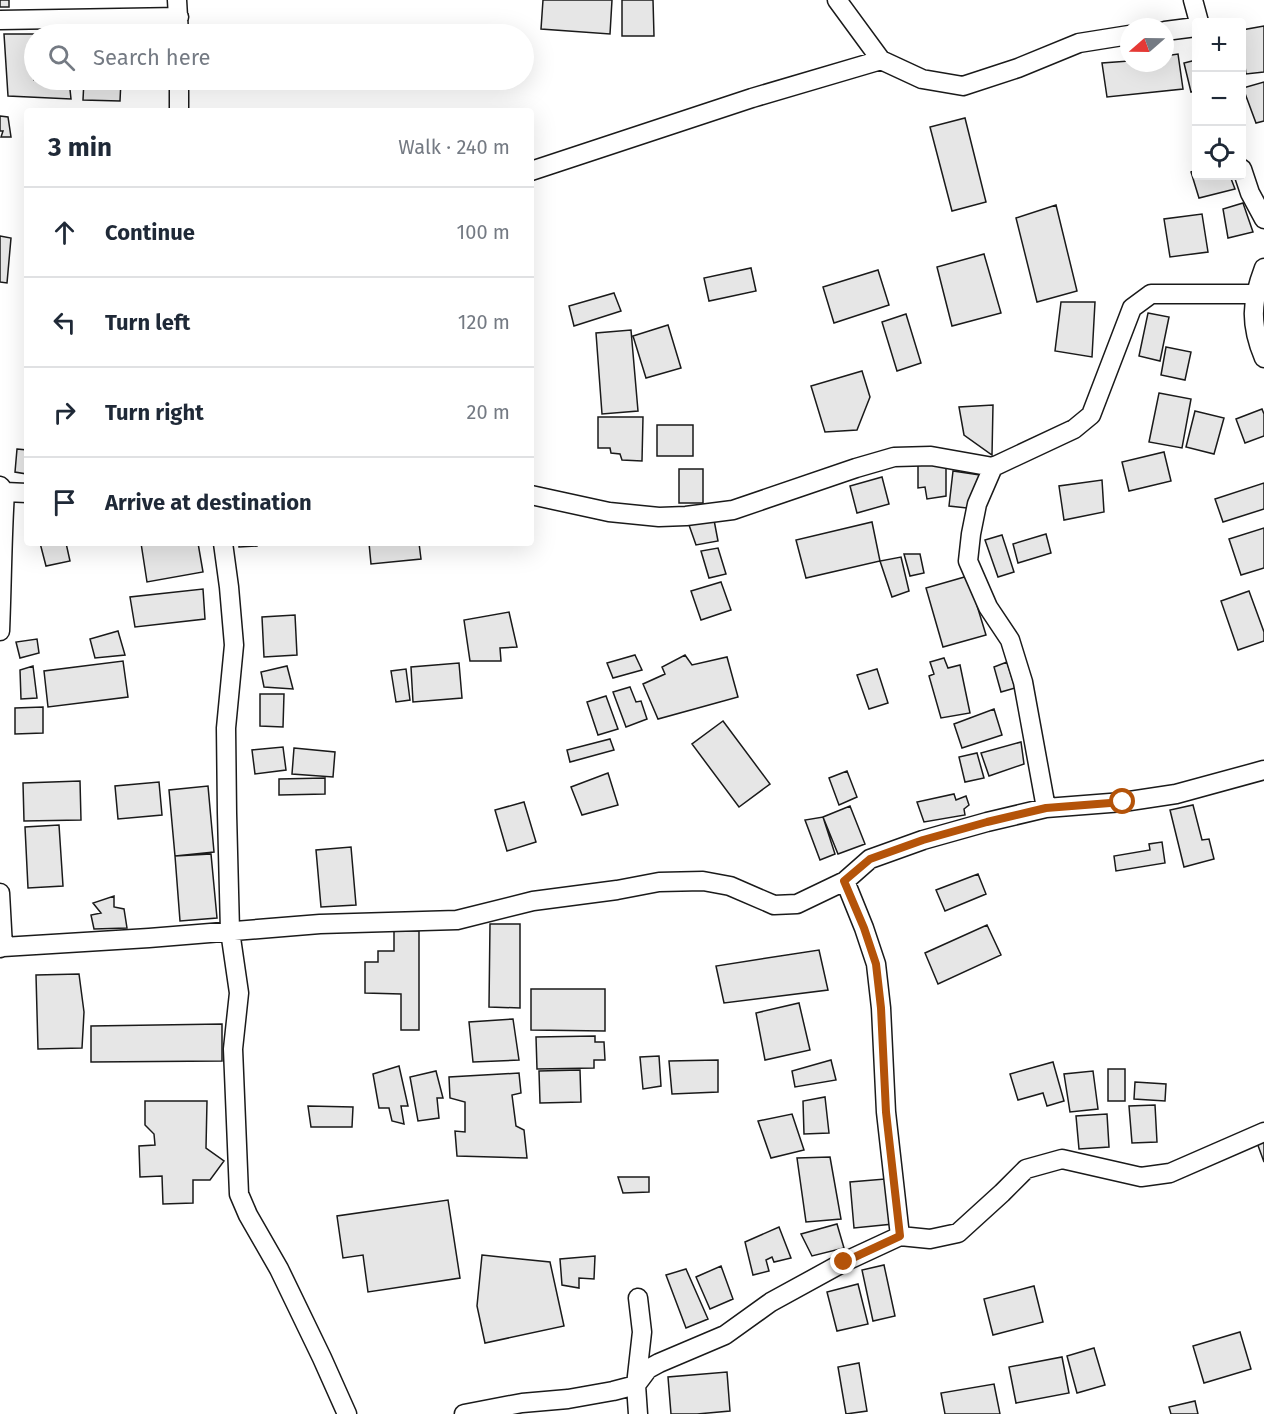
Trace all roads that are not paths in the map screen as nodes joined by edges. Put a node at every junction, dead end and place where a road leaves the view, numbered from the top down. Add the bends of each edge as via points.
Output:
1 (837, 0) edge
2 (1193, 0) edge
3 (178, 17) edge
4 (1198, 18) edge
5 (0, 20) edge
6 (1192, 28) edge
7 (1174, 30) edge
8 (1120, 36) edge
9 (881, 60) junction
10 (179, 90) edge
11 (179, 108) edge
12 (534, 170) edge
13 (1246, 180) edge
14 (1264, 219) edge
15 (1264, 268) edge
16 (1255, 294) junction
17 (1264, 358) edge
18 (993, 467) junction
19 (3, 489) edge
20 (24, 492) edge
21 (534, 496) edge
22 (223, 546) edge
23 (0, 632) edge
24 (1264, 770) edge
25 (1046, 808) junction
26 (844, 881) junction
27 (0, 893) edge
28 (230, 931) junction
29 (1, 948) edge
30 (1264, 1132) edge
31 (900, 1236) junction
32 (638, 1298) dead end
33 (636, 1385) junction
34 (346, 1414) edge
35 (464, 1414) edge
36 (638, 1414) edge

1 - 9 street
2 - 4 street
3 - 5 street
6 - 7 street
8 - 9 street via 1079,43 963,86 922,79
9 - 12 street
10 - 11 street
13 - 14 street
15 - 16 street
16 - 17 street via 1253,322
16 - 18 street via 1151,294 1132,308 1090,416 1074,429
18 - 21 street via 932,456 894,457 733,510 686,516 609,512
18 - 25 street via 977,504 969,561 988,607 1010,640 1023,682
19 - 20 street
19 - 23 street
22 - 28 street via 234,645 226,728
24 - 25 street via 1176,794
25 - 26 street via 923,840 870,859
26 - 28 street via 797,904 774,905 730,886 703,881 659,882 533,901 457,920
26 - 31 street via 876,964 886,1112
27 - 29 street
28 - 29 street
28 - 34 street via 238,993 233,1049 239,1194 279,1269
30 - 31 street via 1170,1173 1141,1177 1062,1159 1026,1169 958,1233 930,1239
31 - 33 street via 771,1302 725,1335 648,1369
32 - 33 street via 642,1332
33 - 35 street
33 - 36 street

